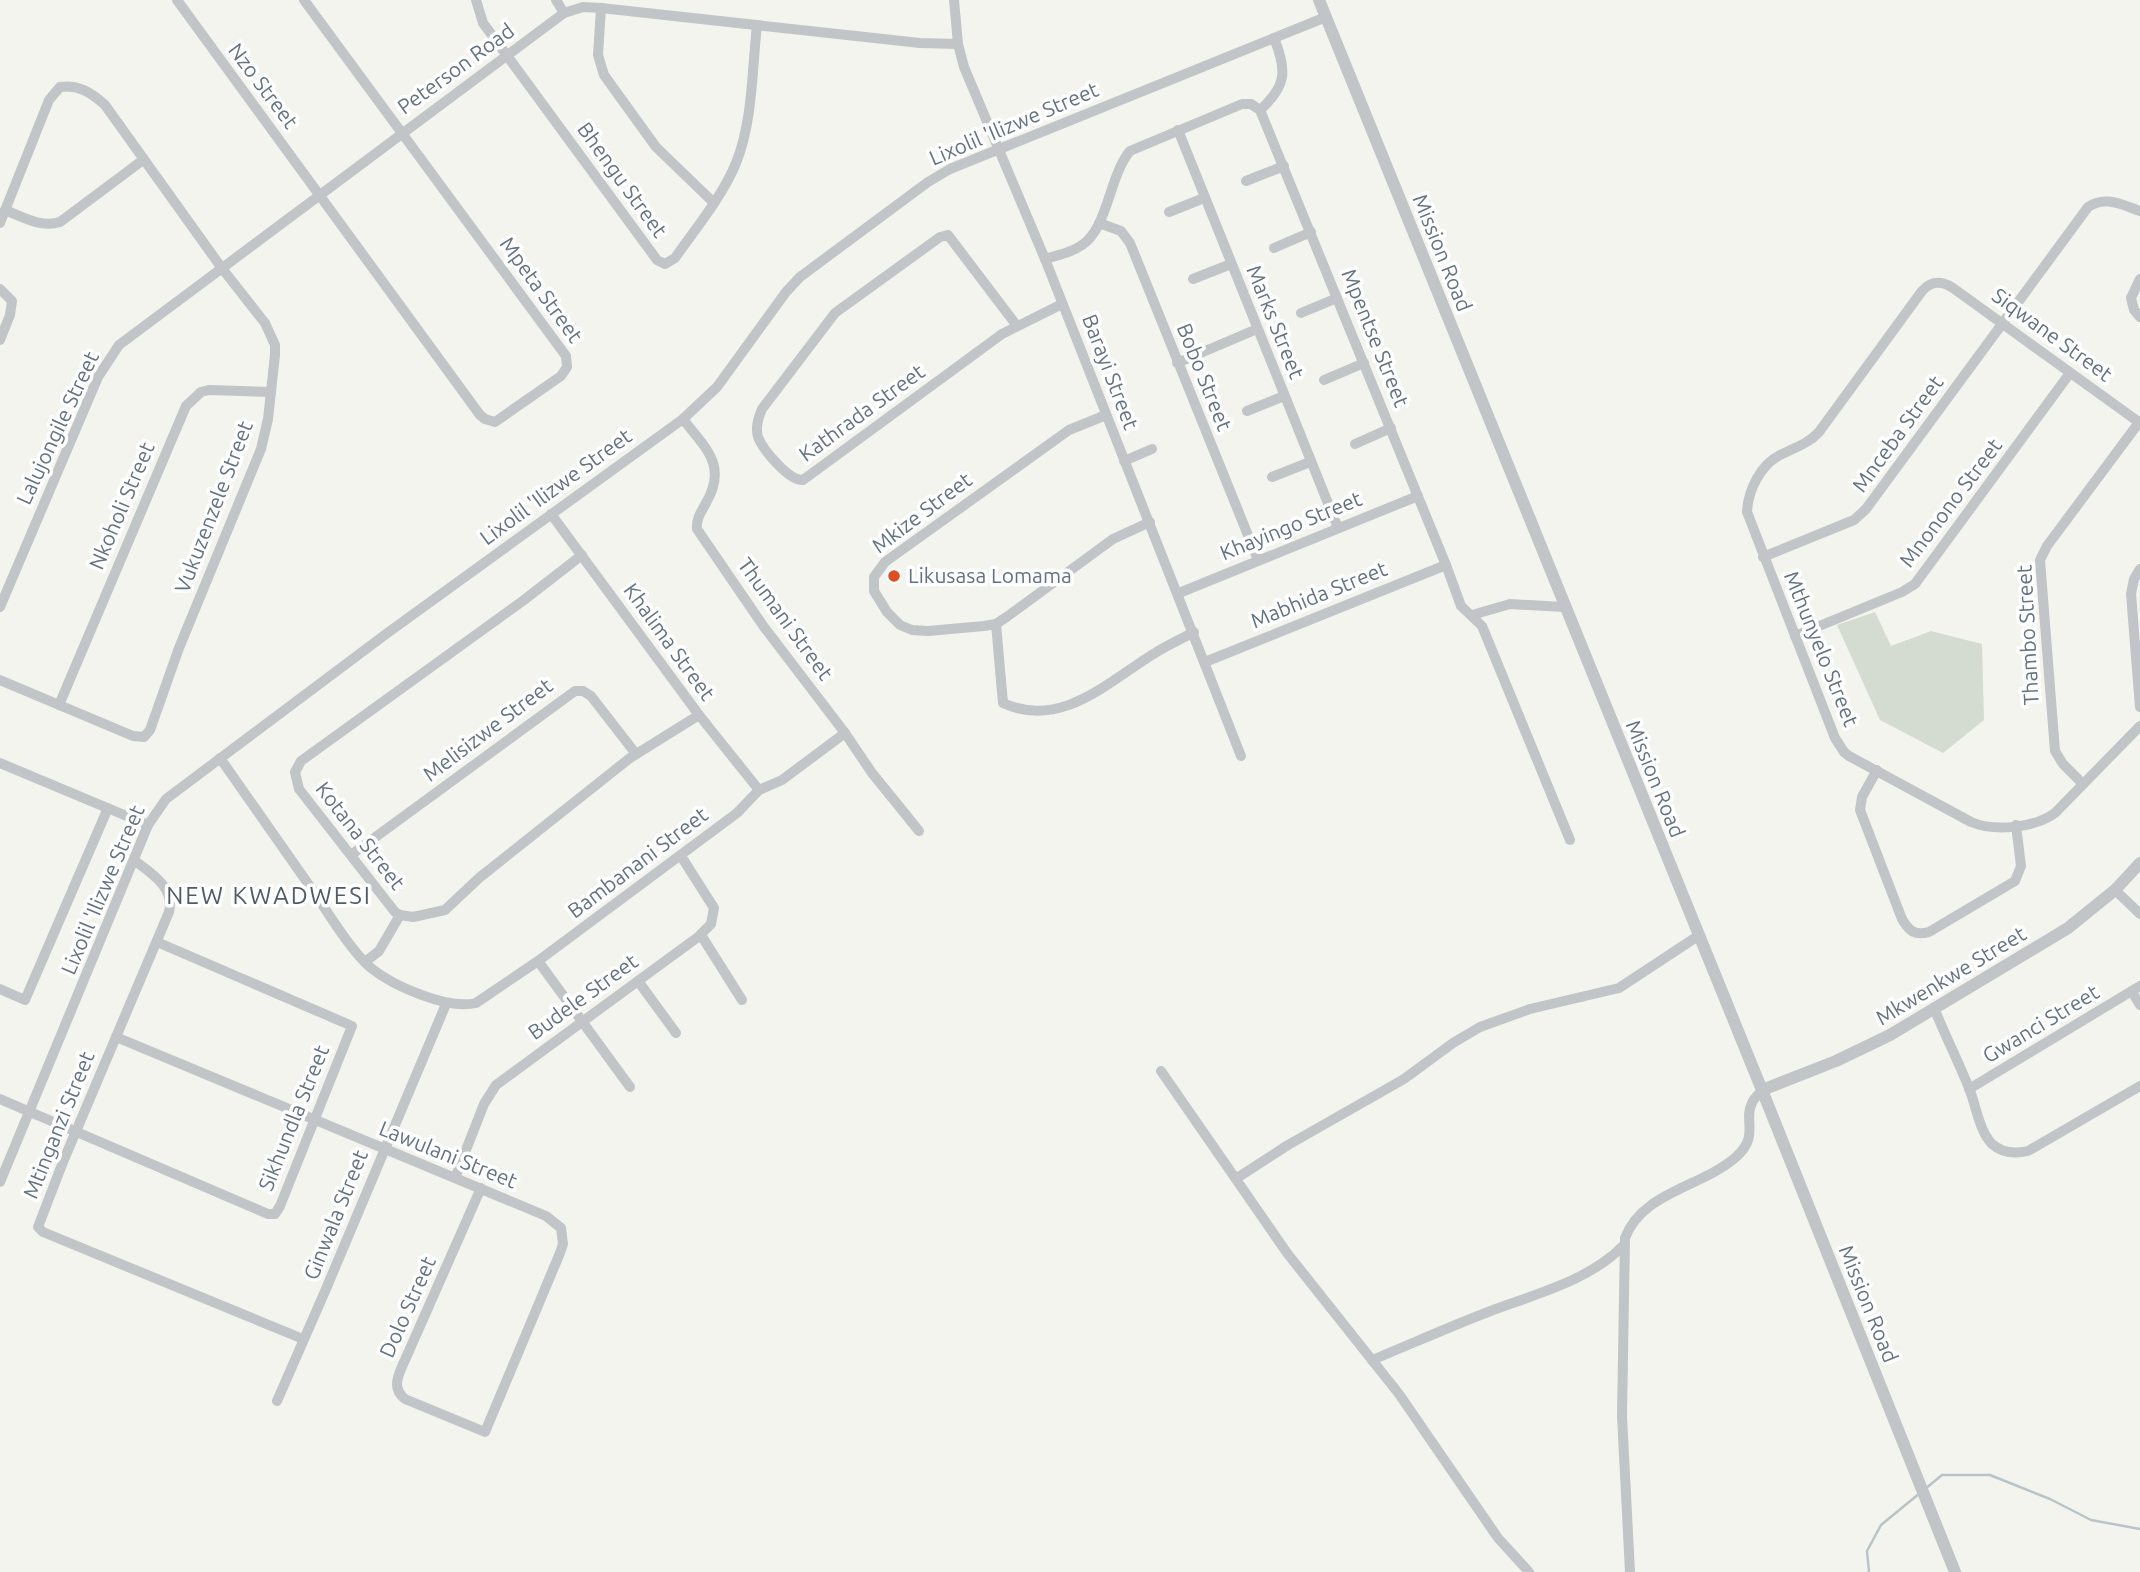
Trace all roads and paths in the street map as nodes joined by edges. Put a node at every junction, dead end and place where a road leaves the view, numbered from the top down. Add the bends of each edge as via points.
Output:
1 (177, 0) edge
2 (304, 0) edge
3 (476, 0) edge
4 (556, 0) edge
5 (954, 0) edge
6 (1319, 0) edge
7 (601, 8) junction
8 (564, 13) junction
9 (1326, 17) junction
10 (757, 25) junction
11 (1274, 38) junction
12 (958, 44) junction
13 (507, 57) junction
14 (1260, 110) junction
15 (1178, 130) junction
16 (402, 133) junction
17 (999, 150) junction
18 (143, 160) junction
19 (1284, 166) junction
20 (1246, 181) dead end
21 (319, 195) junction
22 (1204, 198) junction
23 (713, 202) junction
24 (5, 210) junction
25 (2140, 211) edge
26 (1168, 212) dead end
27 (0, 223) edge
28 (1099, 223) junction
29 (1311, 232) junction
30 (1274, 248) dead end
31 (1045, 259) junction
32 (1231, 264) junction
33 (221, 267) junction
34 (1194, 279) dead end
35 (2140, 279) edge
36 (0, 289) edge
37 (1337, 298) junction
38 (1062, 304) junction
39 (1301, 313) dead end
40 (2140, 317) edge
41 (2003, 324) junction
42 (1017, 326) junction
43 (1257, 329) junction
44 (0, 340) edge
45 (1177, 363) junction
46 (1364, 363) junction
47 (2070, 373) junction
48 (1324, 380) dead end
49 (271, 392) junction
50 (1284, 396) junction
51 (1247, 411) dead end
52 (1105, 415) junction
53 (683, 419) junction
54 (2140, 422) edge
55 (1391, 429) junction
56 (1355, 444) dead end
57 (1152, 449) dead end
58 (1124, 461) junction
59 (1310, 462) junction
60 (1272, 477) dead end
61 (1418, 496) junction
62 (1747, 501) joint
63 (551, 514) junction
64 (1150, 522) junction
65 (1338, 528) junction
66 (582, 555) junction
67 (1763, 557) junction
68 (1258, 560) junction
69 (1446, 565) junction
70 (2140, 569) edge
71 (1179, 593) junction
72 (0, 607) edge
73 (1564, 607) junction
74 (1472, 615) junction
75 (996, 624) junction
76 (1194, 632) junction
77 (1795, 636) junction
78 (2137, 646) edge
79 (1205, 662) junction
80 (0, 680) edge
81 (59, 705) junction
82 (2140, 707) edge
83 (699, 715) junction
84 (2140, 726) edge
85 (845, 733) junction
86 (636, 754) junction
87 (1241, 756) dead end
88 (220, 758) junction
89 (0, 763) edge
90 (1877, 770) junction
91 (2082, 783) junction
92 (759, 790) junction
93 (108, 808) junction
94 (148, 825) junction
95 (2016, 825) junction
96 (919, 831) dead end
97 (1570, 840) dead end
98 (351, 855) junction
99 (681, 856) junction
100 (134, 860) junction
101 (2140, 863) edge
102 (2115, 890) junction
103 (2140, 914) edge
104 (400, 915) junction
105 (701, 935) junction
106 (1698, 936) junction
107 (157, 942) junction
108 (538, 961) junction
109 (365, 962) junction
110 (638, 981) junction
111 (0, 989) edge
112 (2136, 989) edge
113 (742, 1000) dead end
114 (446, 1004) junction
115 (2140, 1005) edge
116 (1934, 1008) junction
117 (584, 1021) junction
118 (676, 1032) dead end
119 (116, 1037) junction
120 (1161, 1071) dead end
121 (2140, 1086) edge
122 (629, 1087) dead end
123 (1969, 1089) junction
124 (1762, 1090) junction
125 (0, 1099) edge
126 (30, 1111) junction
127 (313, 1120) junction
128 (75, 1132) junction
129 (384, 1150) junction
130 (455, 1178) junction
131 (1237, 1178) junction
132 (0, 1182) edge
133 (481, 1188) junction
134 (1623, 1246) junction
135 (303, 1339) junction
136 (1372, 1360) junction
137 (277, 1401) dead end
138 (485, 1432) joint
139 (1529, 1572) edge
140 (1630, 1572) edge
141 (1955, 1572) edge

1 - 21 street, Nzo Street
2 - 16 street
3 - 13 street, Bhengu Street via 480,17
4 - 8 street
5 - 12 street, Barayi Street
6 - 9 street, Mission Road
7 - 8 street, Peterson Road
7 - 10 street, Peterson Road
7 - 23 street via 598,55 604,75 656,147
8 - 13 street, Peterson Road
9 - 11 street, Lixolil 'Ilizwe Street
9 - 73 street, Mission Road
10 - 12 street, Peterson Road
10 - 23 street, Bhengu Street via 741,149
11 - 14 street via 1283,77 1275,96
11 - 17 street, Lixolil 'Ilizwe Street
12 - 17 street, Barayi Street
13 - 16 street, Peterson Road
13 - 23 street, Bhengu Street via 657,260 665,264 675,258
14 - 15 street via 1242,104
14 - 19 street, Mpentse Street
15 - 22 street, Marks Street
15 - 28 street via 1130,151
16 - 21 street, Peterson Road
16 - 21 street, Mpeta Street via 566,356 567,367 561,376 502,419 485,419
17 - 31 street, Barayi Street
17 - 53 street, Lixolil 'Ilizwe Street via 928,182 800,277 718,387
18 - 24 street via 60,222 40,224
18 - 24 street, Vukuzenzele Street via 95,95 74,86 60,87 45,109
18 - 33 street, Vukuzenzele Street
19 - 20 street
19 - 29 street, Mpentse Street
21 - 33 street, Peterson Road
22 - 26 street
22 - 32 street, Marks Street
24 - 27 street
25 - 41 street, Mnceba Street via 2107,201 2088,207
28 - 31 street via 1086,243
28 - 45 street, Bobo Street via 1121,231 1130,243
29 - 30 street
29 - 37 street, Mpentse Street
31 - 38 street, Barayi Street
32 - 34 street
32 - 43 street, Marks Street
33 - 49 street, Vukuzenzele Street via 272,334
33 - 72 street, Lalujongile Street via 109,357
35 - 40 street via 2130,298
36 - 44 street via 12,307
37 - 39 street
37 - 46 street, Mpentse Street
38 - 42 street, Kathrada Street
38 - 52 street, Barayi Street
41 - 47 street, Siqwane Street
41 - 62 street, Siqwane Street via 1953,288 1932,284 1922,291 1814,438 1768,463
41 - 67 street, Mnceba Street via 1859,516
42 - 42 street, Kathrada Street via 803,481 782,469 758,436 762,409 835,313 940,237 948,235
43 - 45 street
43 - 50 street, Marks Street
45 - 68 street, Bobo Street
46 - 48 street
46 - 55 street, Mpentse Street
47 - 54 street, Siqwane Street
47 - 77 street, Mnonono Street via 1915,584
49 - 81 street, Nkoholi Street via 209,390 186,406
49 - 81 street, Vukuzenzele Street via 261,449 150,730 144,737 133,736
50 - 51 street
50 - 59 street, Marks Street
52 - 58 street, Barayi Street
52 - 75 street, Mkize Street via 1069,430 1035,453 885,562 874,577 876,597 905,628 928,631
53 - 63 street, Lixolil 'Ilizwe Street
53 - 85 street, Thumani Street via 715,463 713,487 697,519 697,529
54 - 91 street, Thambo Street via 2040,559 2055,751
55 - 56 street
55 - 61 street, Mpentse Street
57 - 58 street
58 - 64 street, Barayi Street
59 - 60 street
59 - 65 street, Marks Street
61 - 65 street, Khayingo Street
61 - 69 street, Mpentse Street
62 - 67 street, Mthunyelo Street via 1748,520
63 - 66 street, Khalima Street
63 - 88 street, Lixolil 'Ilizwe Street
64 - 71 street, Barayi Street
64 - 75 street via 1106,544
65 - 68 street, Khayingo Street
66 - 83 street, Khalima Street
66 - 98 street, Kotana Street via 301,761 295,772 296,785
67 - 77 street, Mthunyelo Street
68 - 71 street, Khayingo Street
69 - 74 street, Mpentse Street via 1459,601
69 - 79 street, Mabhida Street
70 - 78 street via 2131,594
71 - 76 street, Barayi Street
73 - 74 street via 1510,604
73 - 106 street, Mission Road
74 - 97 street, Mpentse Street via 1482,626
75 - 76 street via 1003,703 1032,710 1074,704
76 - 79 street, Barayi Street
77 - 90 street, Mthunyelo Street via 1839,746
78 - 82 street
79 - 87 street, Barayi Street
80 - 81 street, Vukuzenzele Street
83 - 86 street, Kotana Street
83 - 92 street, Khalima Street
84 - 91 street, Mthunyelo Street
85 - 92 street, Bambanani Street via 782,780
85 - 96 street, Thumani Street
86 - 98 street, Melisizwe Street via 592,696 575,691
86 - 104 street, Kotana Street via 478,878 445,910 414,917
88 - 94 street, Lixolil 'Ilizwe Street via 166,799
88 - 109 street
89 - 93 street
90 - 95 street, Mthunyelo Street via 1979,825
90 - 95 street via 1860,810 1902,919 1917,934 1929,932 2015,881 2021,866
91 - 95 street, Mthunyelo Street via 2051,816
92 - 99 street, Bambanani Street
93 - 94 street
93 - 111 street via 25,1000
94 - 100 street, Lixolil 'Ilizwe Street
98 - 104 street, Kotana Street
99 - 105 street via 714,908 711,924
99 - 108 street, Bambanani Street
100 - 107 street, Mtinganzi Street via 160,881 171,898
100 - 126 street, Lixolil 'Ilizwe Street
101 - 102 street, Mkwenkwe Street
102 - 103 street
102 - 116 street, Mkwenkwe Street via 2068,928
104 - 109 street via 379,951
105 - 110 street, Budele Street
105 - 113 street
106 - 124 street, Mission Road
106 - 131 street via 1619,988 1530,1009 1480,1027 1404,1079
107 - 119 street, Mtinganzi Street
107 - 127 street, Sikhundla Street via 352,1026
108 - 114 street, Bambanani Street via 476,1003
108 - 117 street
109 - 114 street via 384,976
110 - 117 street, Budele Street
110 - 118 street
112 - 115 street, Gwanci Street
112 - 123 street, Gwanci Street
114 - 129 street, Ginwala Street
116 - 123 street, Gwanci Street
116 - 124 street, Mkwenkwe Street via 1868,1047
117 - 122 street
117 - 130 street, Budele Street via 492,1090
119 - 127 street, Lawulani Street
119 - 128 street, Mtinganzi Street
120 - 131 street
121 - 123 street, Gwanci Street via 2018,1153 1990,1142
124 - 134 street via 1751,1104 1751,1129 1741,1152 1657,1200 1634,1221
124 - 141 street, Mission Road
125 - 126 street, Sikhundla Street
126 - 128 street, Sikhundla Street
126 - 132 street, Lixolil 'Ilizwe Street
127 - 128 street, Sikhundla Street via 275,1214
127 - 129 street, Lawulani Street
128 - 135 street, Mtinganzi Street via 38,1227 43,1232
129 - 130 street, Lawulani Street
129 - 135 street, Ginwala Street
130 - 133 street, Lawulani Street
131 - 136 street via 1287,1253
133 - 138 street, Lawulani Street via 553,1220 561,1228 563,1244
133 - 138 street, Dolo Street via 397,1387 405,1399
134 - 136 street via 1584,1276
134 - 140 street via 1622,1416
135 - 137 street, Ginwala Street
136 - 139 street via 1498,1538

